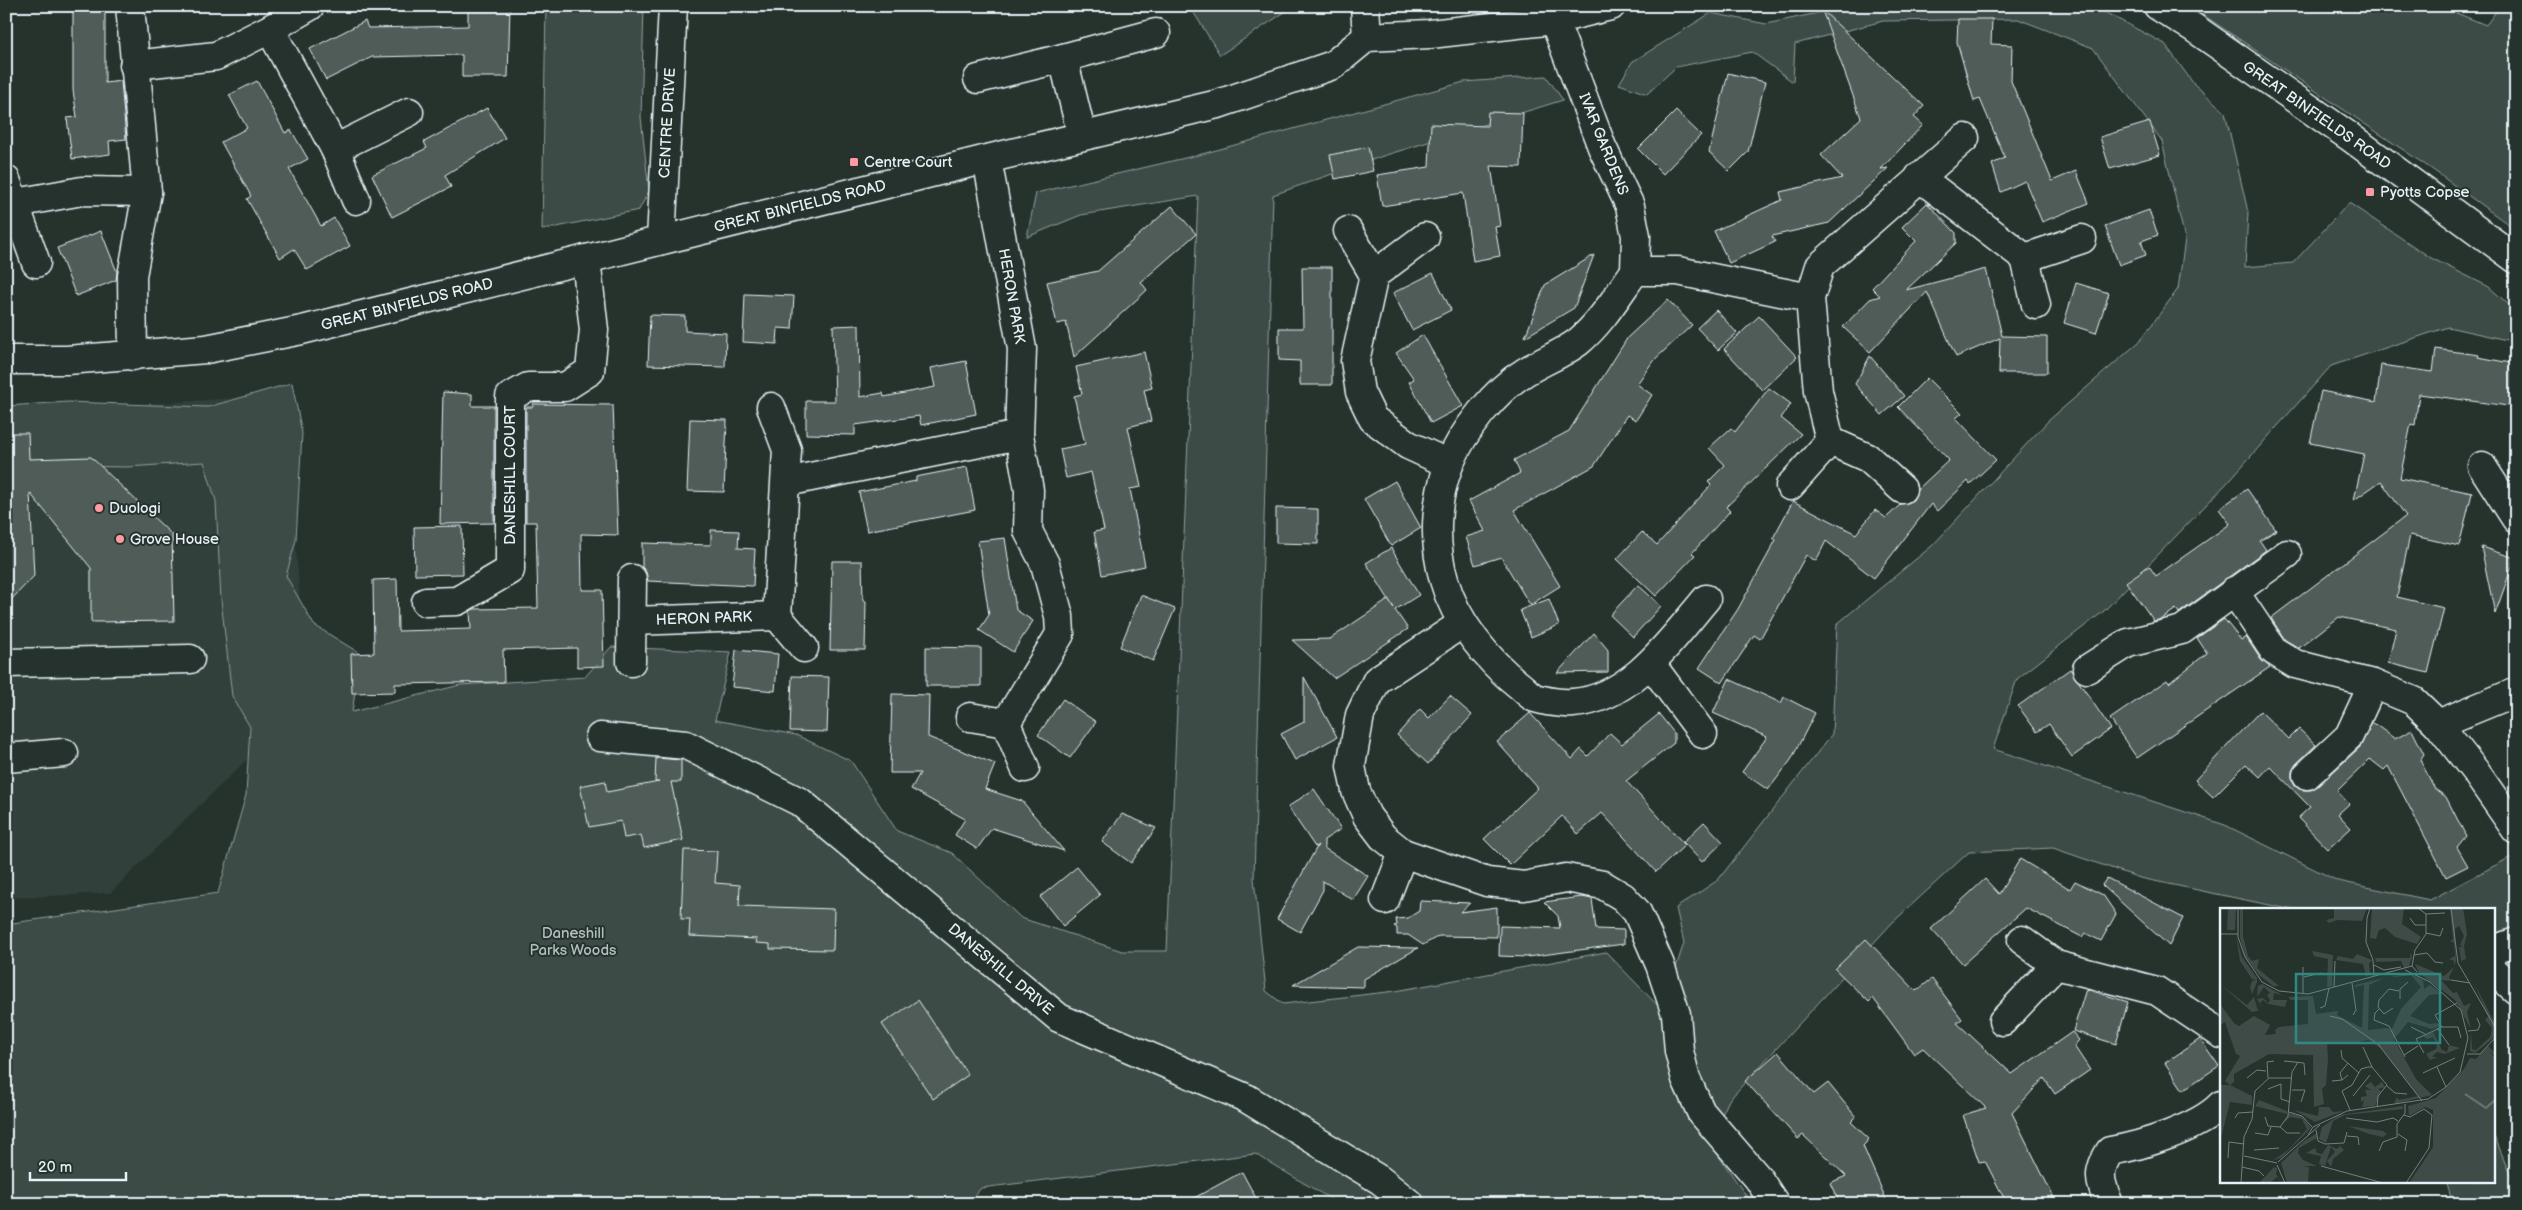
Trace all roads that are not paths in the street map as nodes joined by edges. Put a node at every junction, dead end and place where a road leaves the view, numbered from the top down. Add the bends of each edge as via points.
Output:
1 (130, 6) edge
2 (310, 6) edge
3 (673, 6) edge
4 (1365, 6) edge
5 (1611, 6) edge
6 (2161, 7) edge
7 (1554, 20) junction
8 (270, 30) junction
9 (1156, 33) dead end
10 (1367, 37) junction
11 (1063, 58) junction
12 (134, 65) junction
13 (978, 79) dead end
14 (409, 112) dead end
15 (1082, 136) junction
16 (1965, 138) dead end
17 (335, 149) junction
18 (987, 158) junction
19 (1919, 177) junction
20 (11, 191) edge
21 (147, 192) junction
22 (356, 200) dead end
23 (1348, 231) dead end
24 (1425, 237) dead end
25 (2082, 239) dead end
26 (662, 240) junction
27 (2025, 258) junction
28 (586, 259) junction
29 (2516, 259) edge
30 (36, 264) dead end
31 (1635, 272) junction
32 (1374, 275) junction
33 (1810, 298) junction
34 (2036, 305) dead end
35 (133, 356) junction
36 (6, 360) edge
37 (771, 407) dead end
38 (1019, 435) junction
39 (1830, 441) junction
40 (1449, 464) junction
41 (2482, 466) dead end
42 (786, 482) junction
43 (1790, 486) dead end
44 (1902, 489) dead end
45 (2516, 520) edge
46 (2287, 554) dead end
47 (632, 579) dead end
48 (2234, 591) junction
49 (1706, 599) dead end
50 (426, 602) dead end
51 (777, 616) junction
52 (632, 621) junction
53 (1463, 623) junction
54 (804, 648) dead end
55 (190, 659) dead end
56 (631, 662) dead end
57 (6, 663) edge
58 (1651, 664) junction
59 (2087, 669) dead end
60 (2373, 684) junction
61 (2516, 692) edge
62 (970, 717) dead end
63 (1006, 723) junction
64 (2438, 724) junction
65 (1703, 734) dead end
66 (600, 737) dead end
67 (64, 753) dead end
68 (6, 758) edge
69 (1025, 768) dead end
70 (2307, 775) dead end
71 (2516, 830) edge
72 (1403, 853) junction
73 (1385, 900) dead end
74 (2022, 940) dead end
75 (2516, 942) edge
76 (2494, 950) edge
77 (2056, 965) junction
78 (2494, 971) edge
79 (2516, 990) edge
80 (2003, 1020) dead end
81 (2220, 1033) edge
82 (2220, 1106) edge
83 (1410, 1204) edge
84 (1775, 1204) edge
85 (2109, 1204) edge

1 - 12 street
2 - 8 street
3 - 26 street, CENTRE DRIVE
4 - 10 street
5 - 7 street
6 - 29 street, GREAT BINFIELDS ROAD via 2350,137
7 - 10 street via 1430,34
7 - 31 street, IVAR GARDENS via 1602,147 1630,206 1636,236
8 - 12 street via 216,56
8 - 17 street
9 - 11 street
10 - 15 street, GREAT BINFIELDS ROAD via 1333,65 1218,104
11 - 13 street
11 - 15 street
12 - 21 street
14 - 17 street
15 - 18 street, GREAT BINFIELDS ROAD
16 - 19 street
17 - 22 street
18 - 26 street, GREAT BINFIELDS ROAD
18 - 38 street, HERON PARK via 1022,349
19 - 27 street
19 - 33 street via 1820,266
20 - 21 street
20 - 30 street
21 - 35 street via 132,276
23 - 32 street
24 - 32 street
25 - 27 street
26 - 28 street, GREAT BINFIELDS ROAD
27 - 34 street
28 - 35 street, GREAT BINFIELDS ROAD via 302,330 206,349
28 - 50 street, DANESHILL COURT via 594,330 590,371 565,387 528,387 510,397 510,570 457,601
31 - 33 street via 1678,272
31 - 40 street via 1601,318 1577,343 1523,373 1496,394 1465,435
32 - 40 street via 1355,361 1360,392 1373,419 1408,446
33 - 39 street via 1818,391
35 - 36 street, GREAT BINFIELDS ROAD
37 - 42 street via 787,450
38 - 42 street
38 - 63 street, HERON PARK via 1029,490 1028,531 1045,564 1059,616 1060,634
39 - 43 street
39 - 44 street via 1868,458
40 - 53 street via 1438,501 1436,531 1444,581
41 - 45 street
42 - 51 street
46 - 48 street
47 - 52 street
48 - 59 street via 2182,630 2128,642
48 - 60 street via 2274,651 2295,664
49 - 58 street
51 - 52 street, HERON PARK
51 - 54 street
52 - 56 street
53 - 58 street via 1497,668 1535,698 1572,704 1605,695
53 - 72 street via 1377,680 1360,715 1352,766 1356,791 1367,816 1383,837
55 - 57 street
58 - 65 street
60 - 64 street via 2414,701
60 - 70 street via 2349,736
61 - 64 street
62 - 63 street
63 - 69 street
64 - 71 street via 2475,770
66 - 83 street, DANESHILL DRIVE via 686,745 800,802 1059,1018 1246,1098 1380,1180
67 - 68 street
72 - 73 street
72 - 84 street via 1487,882 1524,886 1566,878 1603,884 1623,897 1637,912 1660,965 1676,1014 1686,1080 1701,1112 1758,1178
74 - 77 street
75 - 76 street
77 - 80 street
77 - 81 street via 2157,991
78 - 79 street
82 - 85 street via 2189,1126 2110,1151 2101,1165 2101,1183

